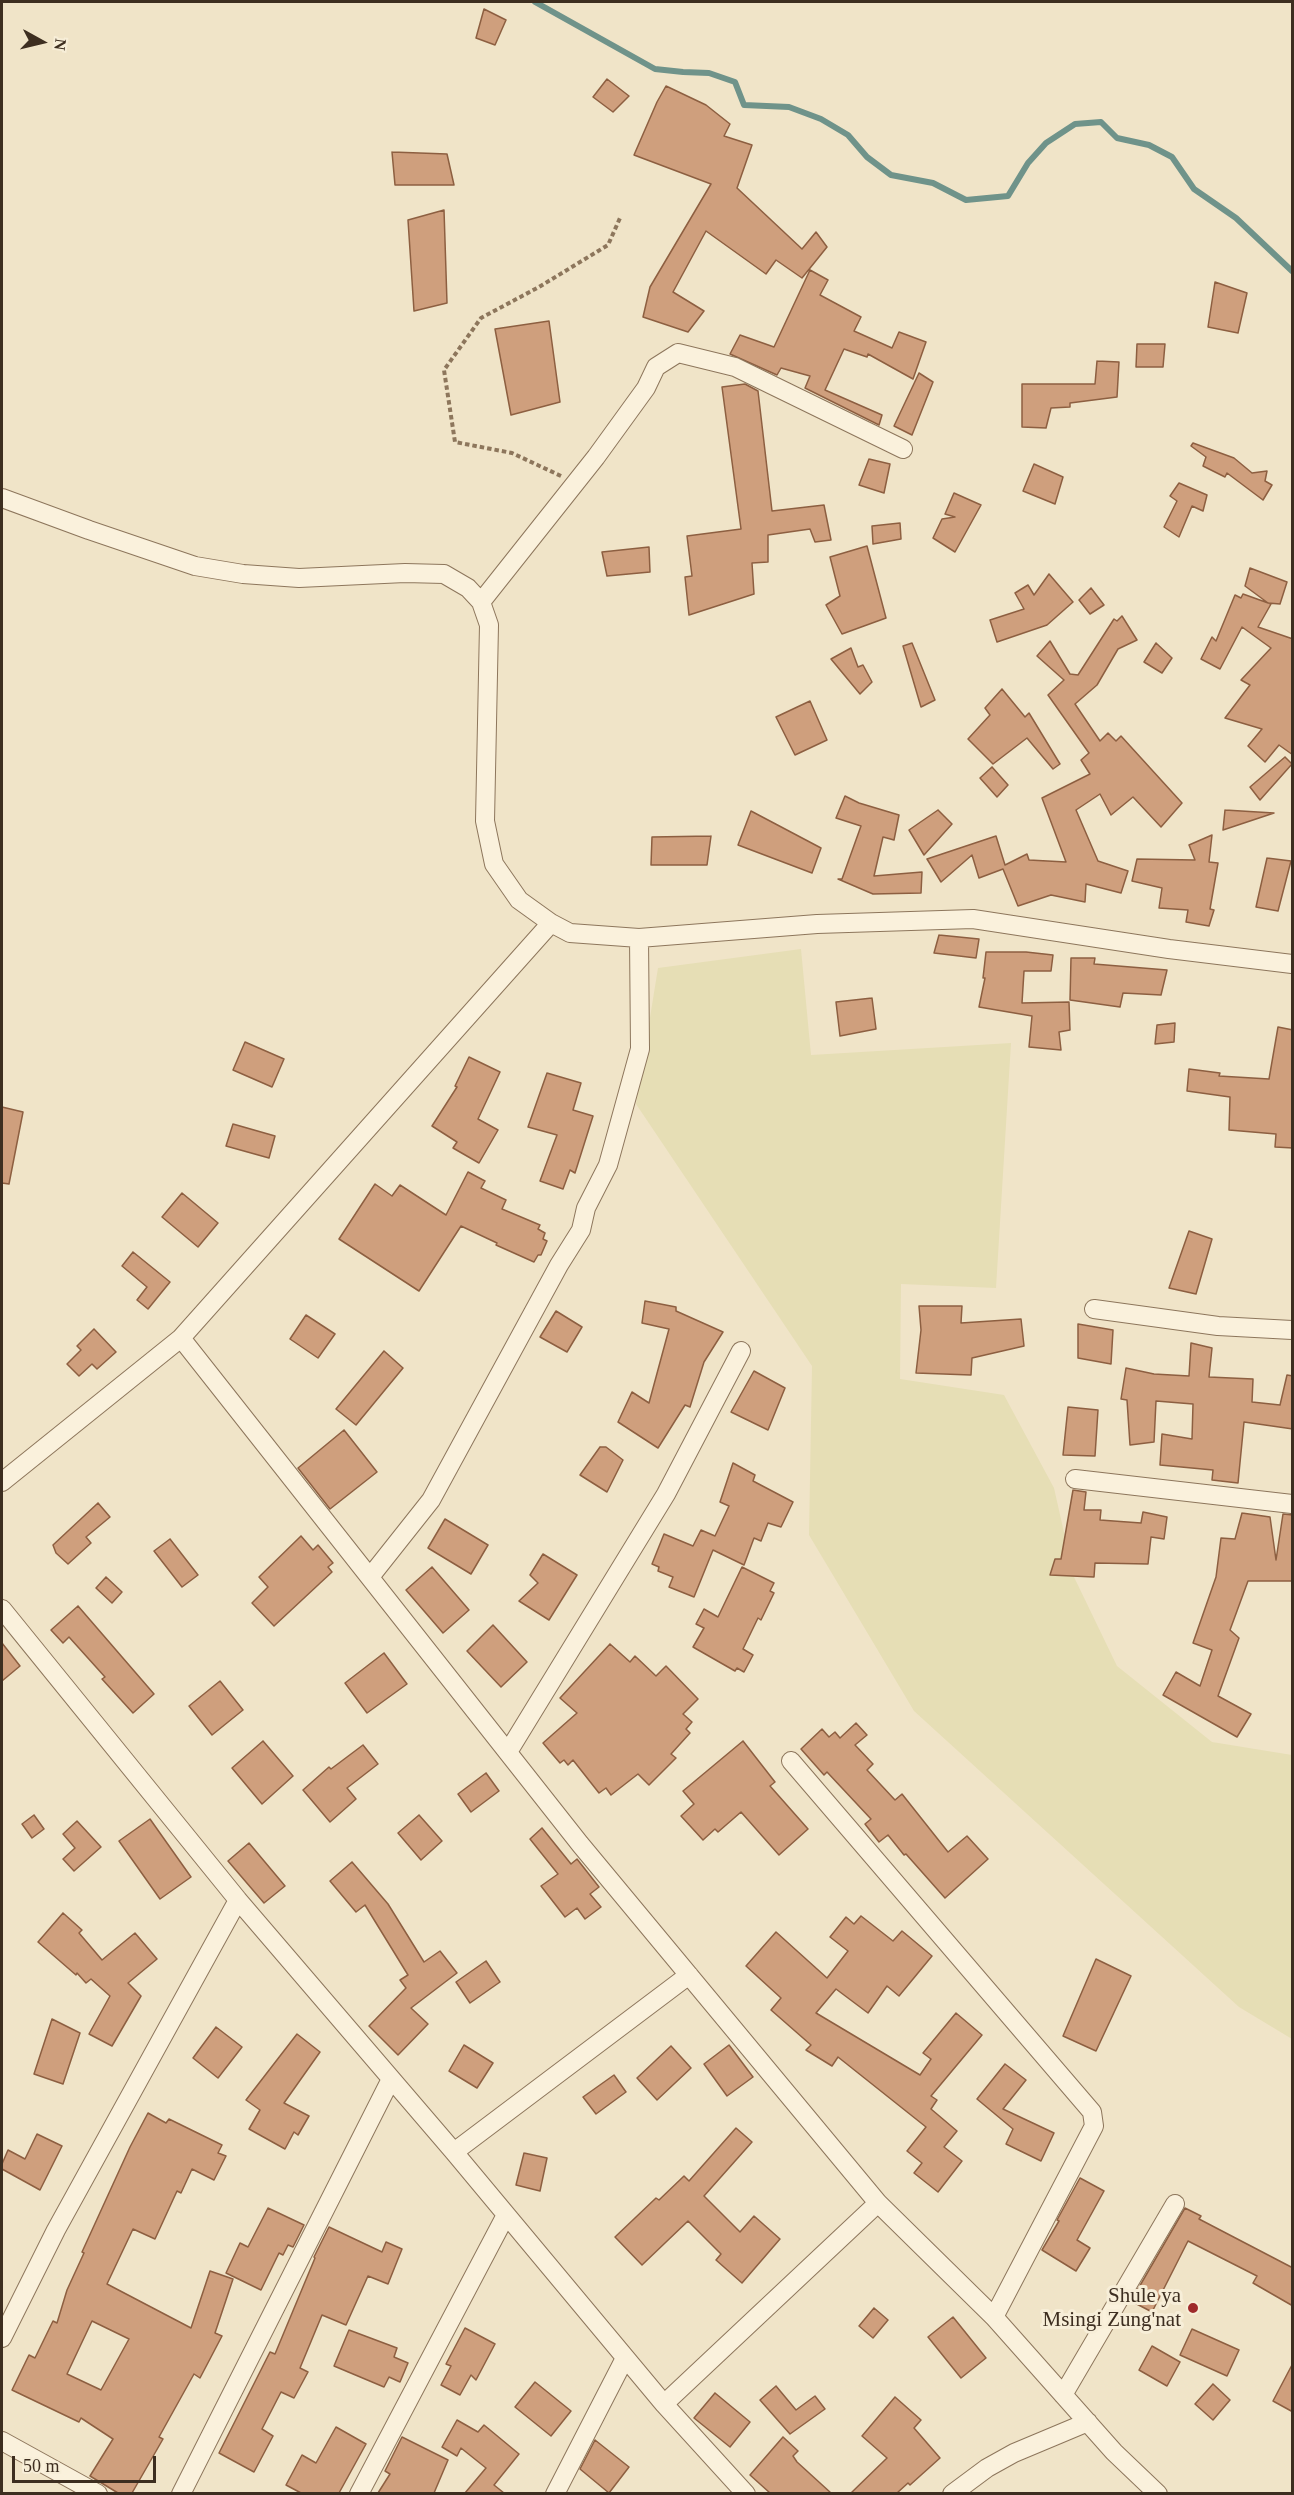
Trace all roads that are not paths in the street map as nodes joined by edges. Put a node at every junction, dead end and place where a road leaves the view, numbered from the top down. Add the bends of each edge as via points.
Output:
1 (903, 449) dead end
2 (2, 498) edge
3 (481, 602) junction
4 (551, 923) junction
5 (639, 938) junction
6 (1293, 964) edge
7 (1094, 1309) dead end
8 (1293, 1330) edge
9 (181, 1338) junction
10 (741, 1351) dead end
11 (1075, 1479) dead end
12 (2, 1482) edge
13 (1293, 1504) edge
14 (370, 1577) junction
15 (2, 1609) edge
16 (508, 1752) junction
17 (791, 1761) dead end
18 (238, 1900) junction
19 (689, 1975) junction
20 (391, 2079) junction
21 (454, 2152) junction
22 (878, 2204) junction
23 (1175, 2204) dead end
24 (506, 2215) junction
25 (994, 2317) junction
26 (2, 2338) edge
27 (625, 2358) junction
28 (1063, 2396) junction
29 (664, 2404) junction
30 (1088, 2422) junction
31 (2, 2440) edge
32 (98, 2493) edge
33 (181, 2493) edge
34 (359, 2493) edge
35 (555, 2493) edge
36 (746, 2493) edge
37 (952, 2493) edge
38 (1158, 2493) edge

1 - 3 street via 735,367 678,353 656,367 646,388
2 - 3 street via 195,566 299,578 444,574 468,588
3 - 4 street via 489,625 485,821 494,864 519,900
4 - 5 street via 570,933
4 - 9 street
5 - 6 street via 817,924 973,919
5 - 14 street via 640,1049 608,1165 586,1208 581,1230 431,1500
7 - 8 street via 1218,1326
9 - 12 street
9 - 14 street
10 - 16 street via 666,1494
11 - 13 street
14 - 16 street
15 - 18 street
16 - 19 street
17 - 25 street via 1092,2112 1094,2126
18 - 20 street
18 - 26 street via 56,2230
19 - 21 street
19 - 22 street
20 - 21 street
20 - 33 street
21 - 24 street
22 - 25 street
22 - 29 street
23 - 28 street
24 - 27 street
24 - 34 street
25 - 28 street
27 - 29 street
27 - 35 street
28 - 30 street
29 - 36 street
30 - 37 street via 1014,2453
30 - 38 street
31 - 32 street

